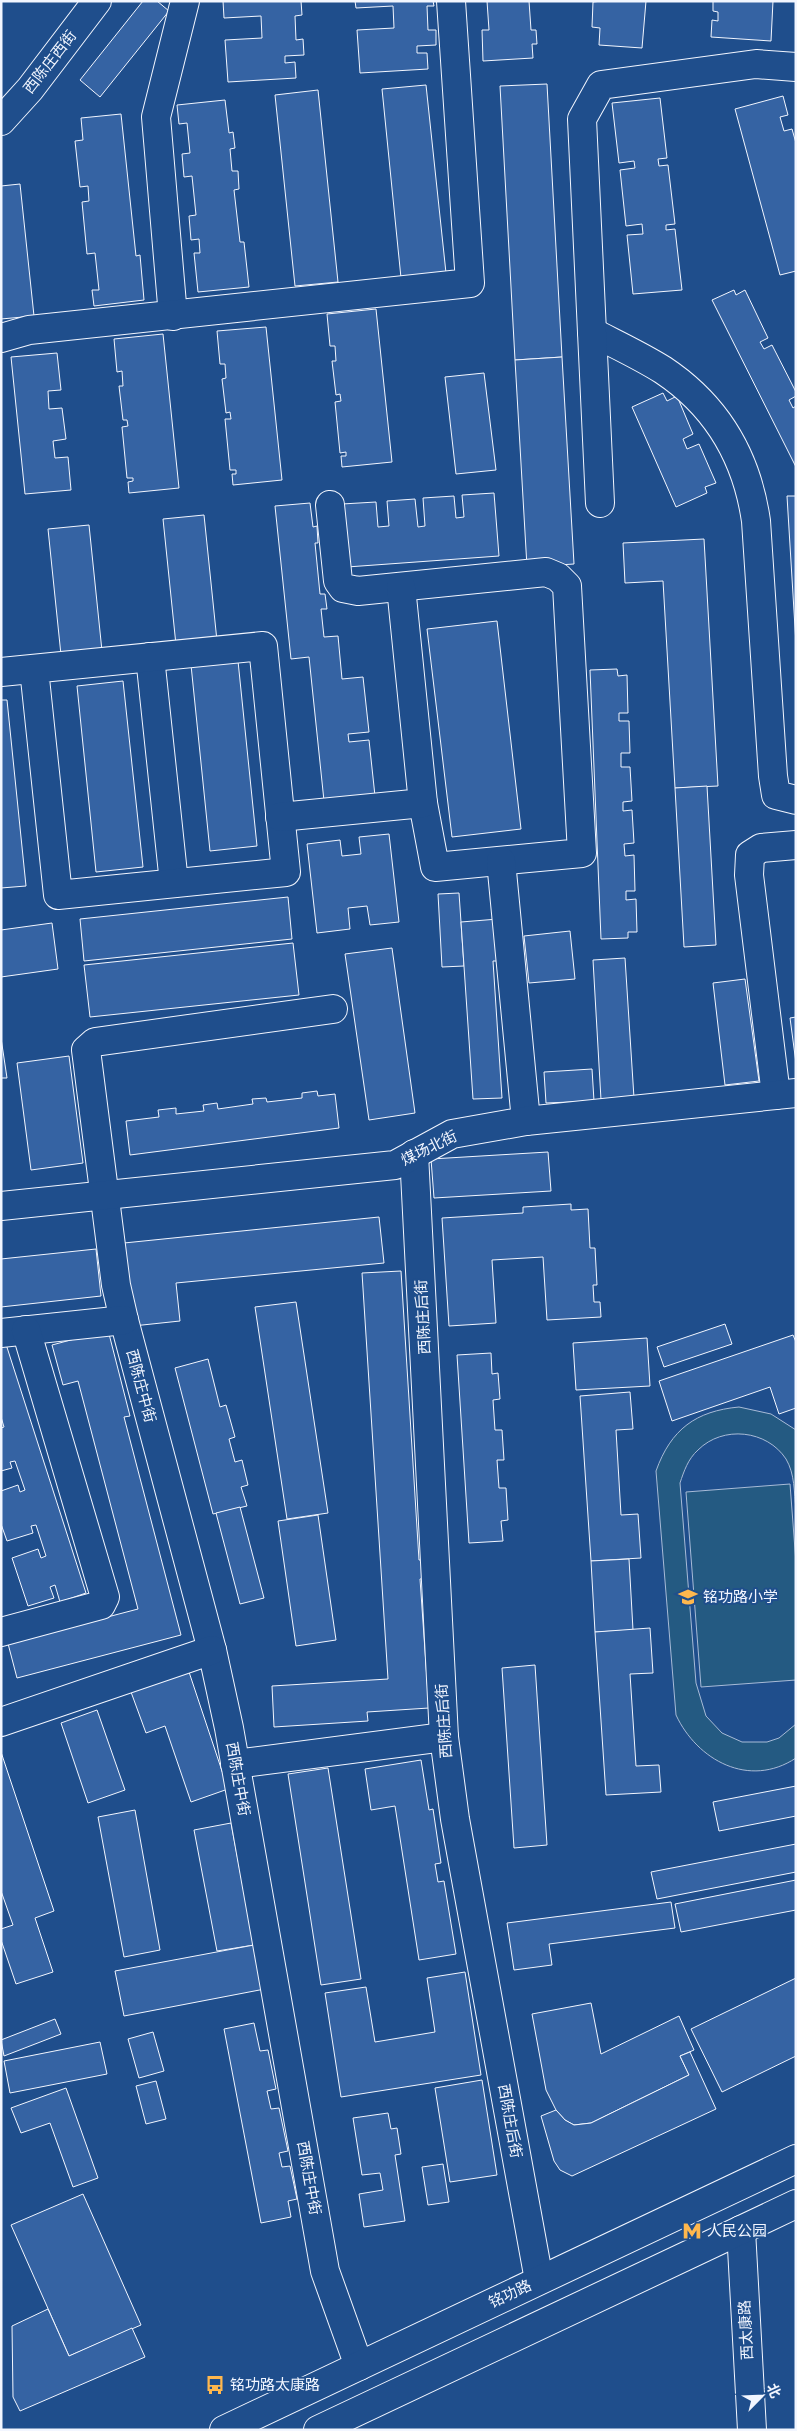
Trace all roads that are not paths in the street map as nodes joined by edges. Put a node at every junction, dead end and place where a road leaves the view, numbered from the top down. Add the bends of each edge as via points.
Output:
1 (97, 1) edge
2 (185, 1) edge
3 (451, 1) edge
4 (796, 67) edge
5 (1, 121) edge
6 (173, 316) junction
7 (592, 332) junction
8 (1, 338) edge
9 (600, 503) dead end
10 (330, 505) dead end
11 (401, 587) junction
12 (150, 657) junction
13 (34, 669) junction
14 (1, 672) edge
15 (796, 800) edge
16 (423, 803) junction
17 (280, 817) junction
18 (796, 845) edge
19 (500, 861) junction
20 (174, 883) junction
21 (333, 1009) dead end
22 (786, 1094) edge
23 (526, 1121) junction
24 (414, 1154) junction
25 (104, 1195) junction
26 (1, 1206) edge
27 (124, 1320) junction
28 (14, 1332) edge
29 (1, 1632) edge
30 (212, 1650) junction
31 (1, 1722) edge
32 (444, 1737) junction
33 (236, 1764) junction
34 (796, 2159) edge
35 (796, 2204) edge
36 (741, 2230) junction
37 (539, 2280) junction
38 (359, 2366) junction
39 (224, 2430) edge
40 (318, 2430) edge
41 (752, 2430) edge

1 - 5 street, 西陈庄西街 via 30,89
2 - 6 street via 156,117
3 - 6 street via 470,283
4 - 7 street via 756,64 601,85 582,119
6 - 8 street via 29,330
7 - 9 street
7 - 15 street via 662,370 692,393 715,418 743,464 752,492 756,521 773,776 776,795
10 - 11 street via 338,581 343,588 358,591
11 - 16 street
11 - 19 street via 546,572 558,576 567,586 582,853
12 - 13 street
12 - 17 street via 263,646
12 - 20 street
13 - 14 street
13 - 20 street via 58,895
16 - 17 street
16 - 19 street via 435,868
17 - 20 street via 286,872
18 - 22 street via 760,848 750,855 749,875
19 - 23 street
21 - 25 street, 西陈庄中街 via 95,1042 86,1050
22 - 23 street, 煤场北街
23 - 24 street, 煤场北街 via 452,1134
24 - 25 street, 煤场北街 via 395,1164
24 - 32 street, 西陈庄后街
25 - 26 street, 煤场北街
25 - 27 street, 西陈庄中街
27 - 28 street
27 - 30 street, 西陈庄中街
28 - 29 street via 105,1597 101,1605
30 - 31 street
30 - 33 street, 西陈庄中街
32 - 33 street
32 - 37 street, 西陈庄后街 via 454,1819
33 - 38 street, 西陈庄中街 via 325,2271
34 - 37 street, 铭功路
35 - 36 street
36 - 40 street
36 - 41 street, 西太康路
37 - 38 street, 铭功路
38 - 39 street, 铭功路

